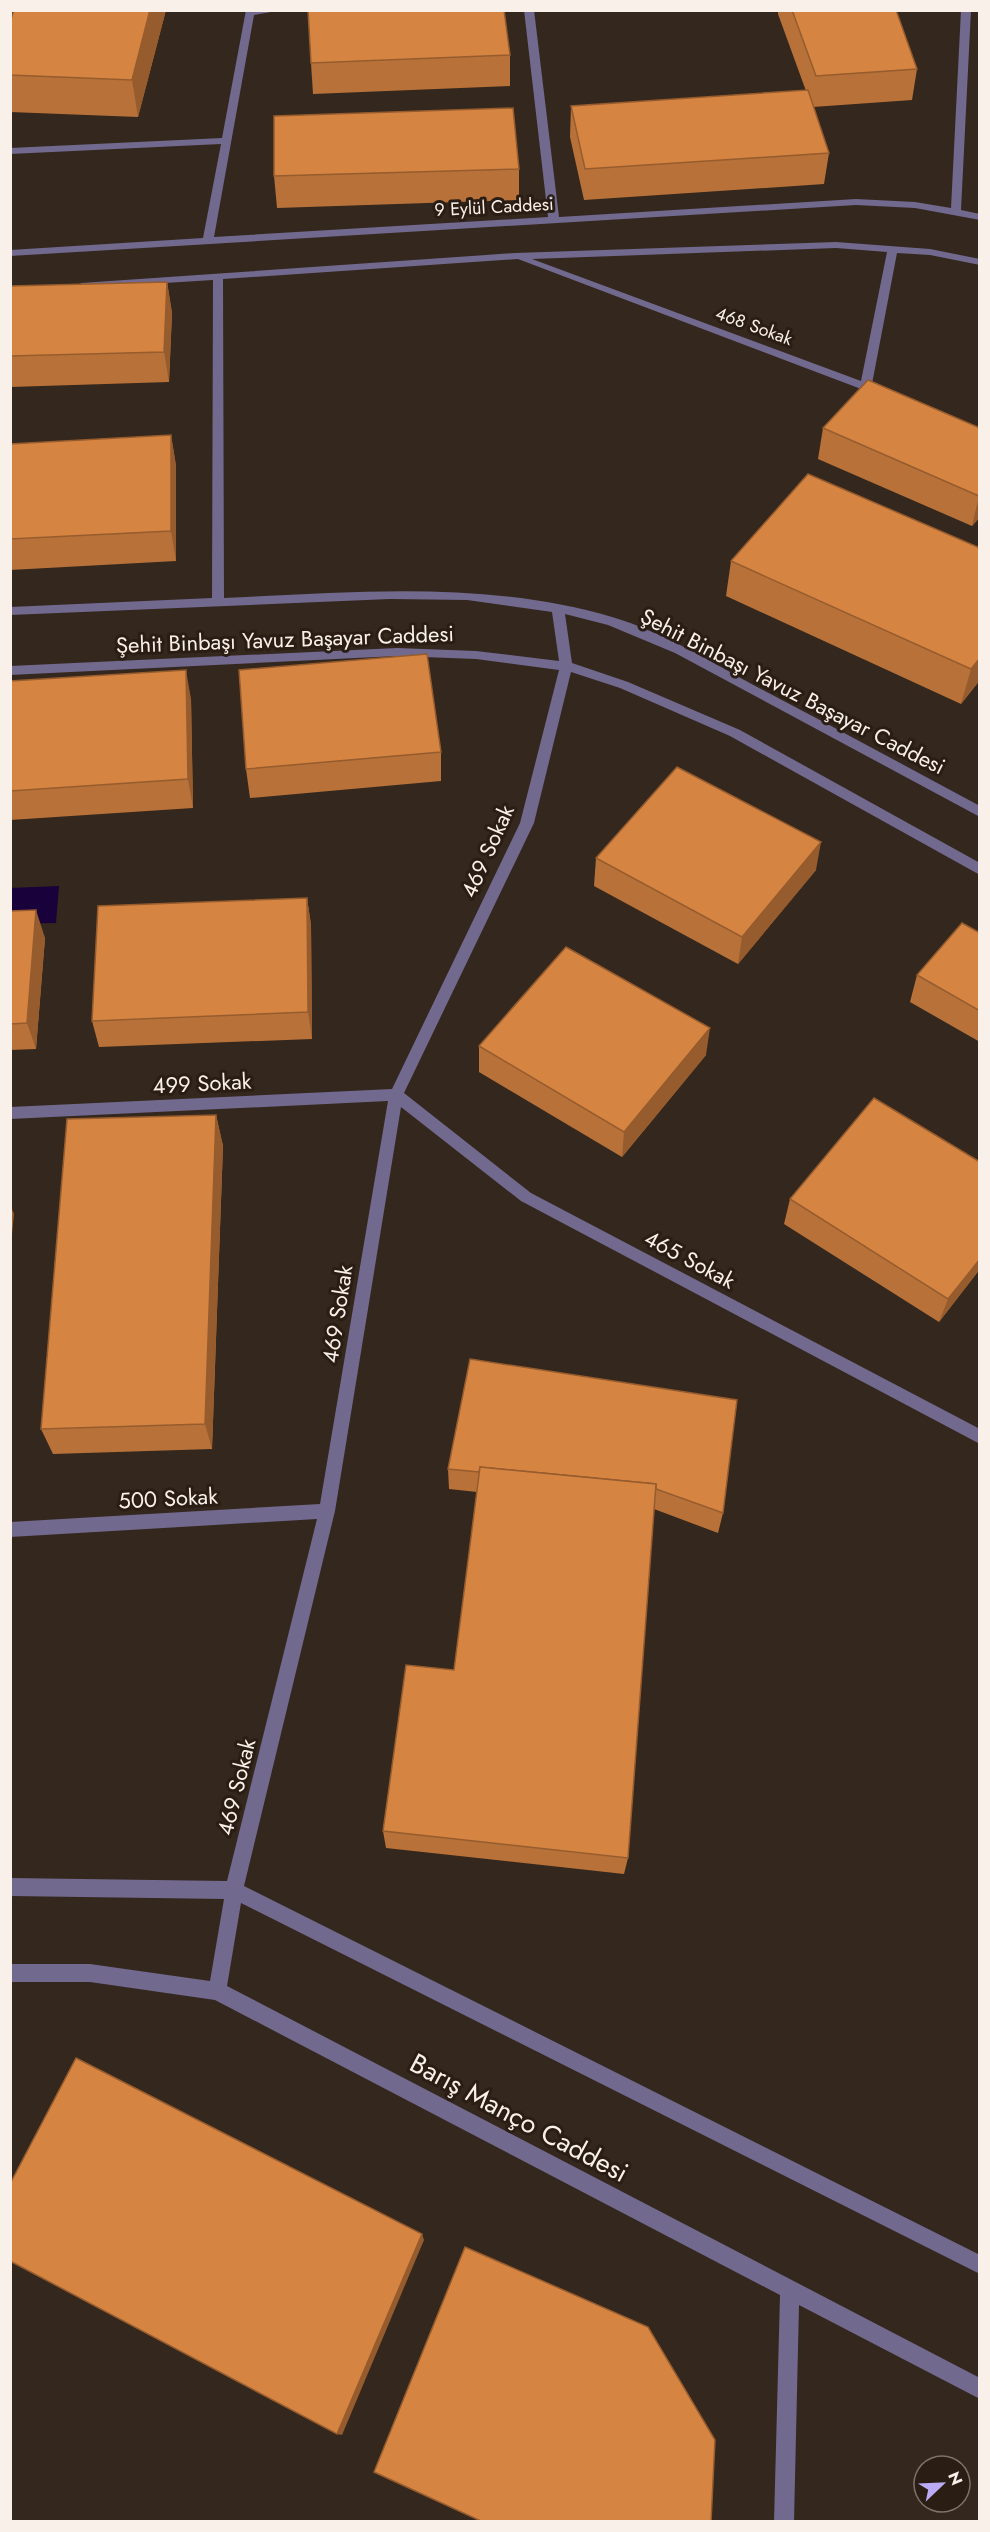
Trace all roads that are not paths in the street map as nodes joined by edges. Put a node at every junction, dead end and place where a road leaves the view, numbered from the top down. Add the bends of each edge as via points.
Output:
1 (278, 10) edge
2 (529, 10) edge
3 (966, 10) edge
4 (226, 141) junction
5 (10, 152) edge
6 (956, 212) junction
7 (980, 217) edge
8 (554, 220) junction
9 (208, 241) junction
10 (893, 248) junction
11 (10, 253) edge
12 (515, 256) junction
13 (980, 262) edge
14 (218, 276) junction
15 (68, 286) edge
16 (866, 385) junction
17 (897, 398) edge
18 (218, 600) junction
19 (558, 608) junction
20 (10, 611) edge
21 (567, 666) junction
22 (10, 671) edge
23 (980, 812) edge
24 (980, 870) edge
25 (396, 1095) junction
26 (10, 1113) edge
27 (980, 1437) edge
28 (327, 1511) junction
29 (10, 1530) edge
30 (10, 1887) edge
31 (234, 1890) junction
32 (10, 1972) edge
33 (217, 1991) junction
34 (980, 2265) edge
35 (790, 2290) junction
36 (980, 2390) edge
37 (784, 2522) edge

1 - 4 street via 250,12
2 - 8 street
3 - 6 street
4 - 5 street
4 - 9 street
6 - 7 street, 9 Eylül Caddesi
6 - 8 street, 9 Eylül Caddesi via 856,202
8 - 9 street, 9 Eylül Caddesi
9 - 11 street, 9 Eylül Caddesi
10 - 12 street via 836,245
10 - 13 street
10 - 16 street
12 - 14 street
12 - 16 street, 468 Sokak
14 - 15 street
14 - 18 street
16 - 17 street, 468 Sokak
18 - 19 street, Şehit Binbaşı Yavuz Başayar Caddesi via 467,596
18 - 20 street, Şehit Binbaşı Yavuz Başayar Caddesi
19 - 21 street
19 - 23 street, Şehit Binbaşı Yavuz Başayar Caddesi via 611,621 679,650
21 - 22 street, Şehit Binbaşı Yavuz Başayar Caddesi via 476,655 397,652
21 - 24 street, Şehit Binbaşı Yavuz Başayar Caddesi via 624,685 735,733
21 - 25 street, 469 Sokak via 527,823
25 - 26 street, 499 Sokak
25 - 27 street, 465 Sokak via 526,1197
25 - 28 street, 469 Sokak
28 - 29 street, 500 Sokak
28 - 31 street, 469 Sokak
30 - 31 street
31 - 33 street, 469 Sokak
31 - 34 street
32 - 33 street, Barış Manço Caddesi via 90,1973
33 - 35 street, Barış Manço Caddesi
35 - 36 street, Barış Manço Caddesi
35 - 37 street

